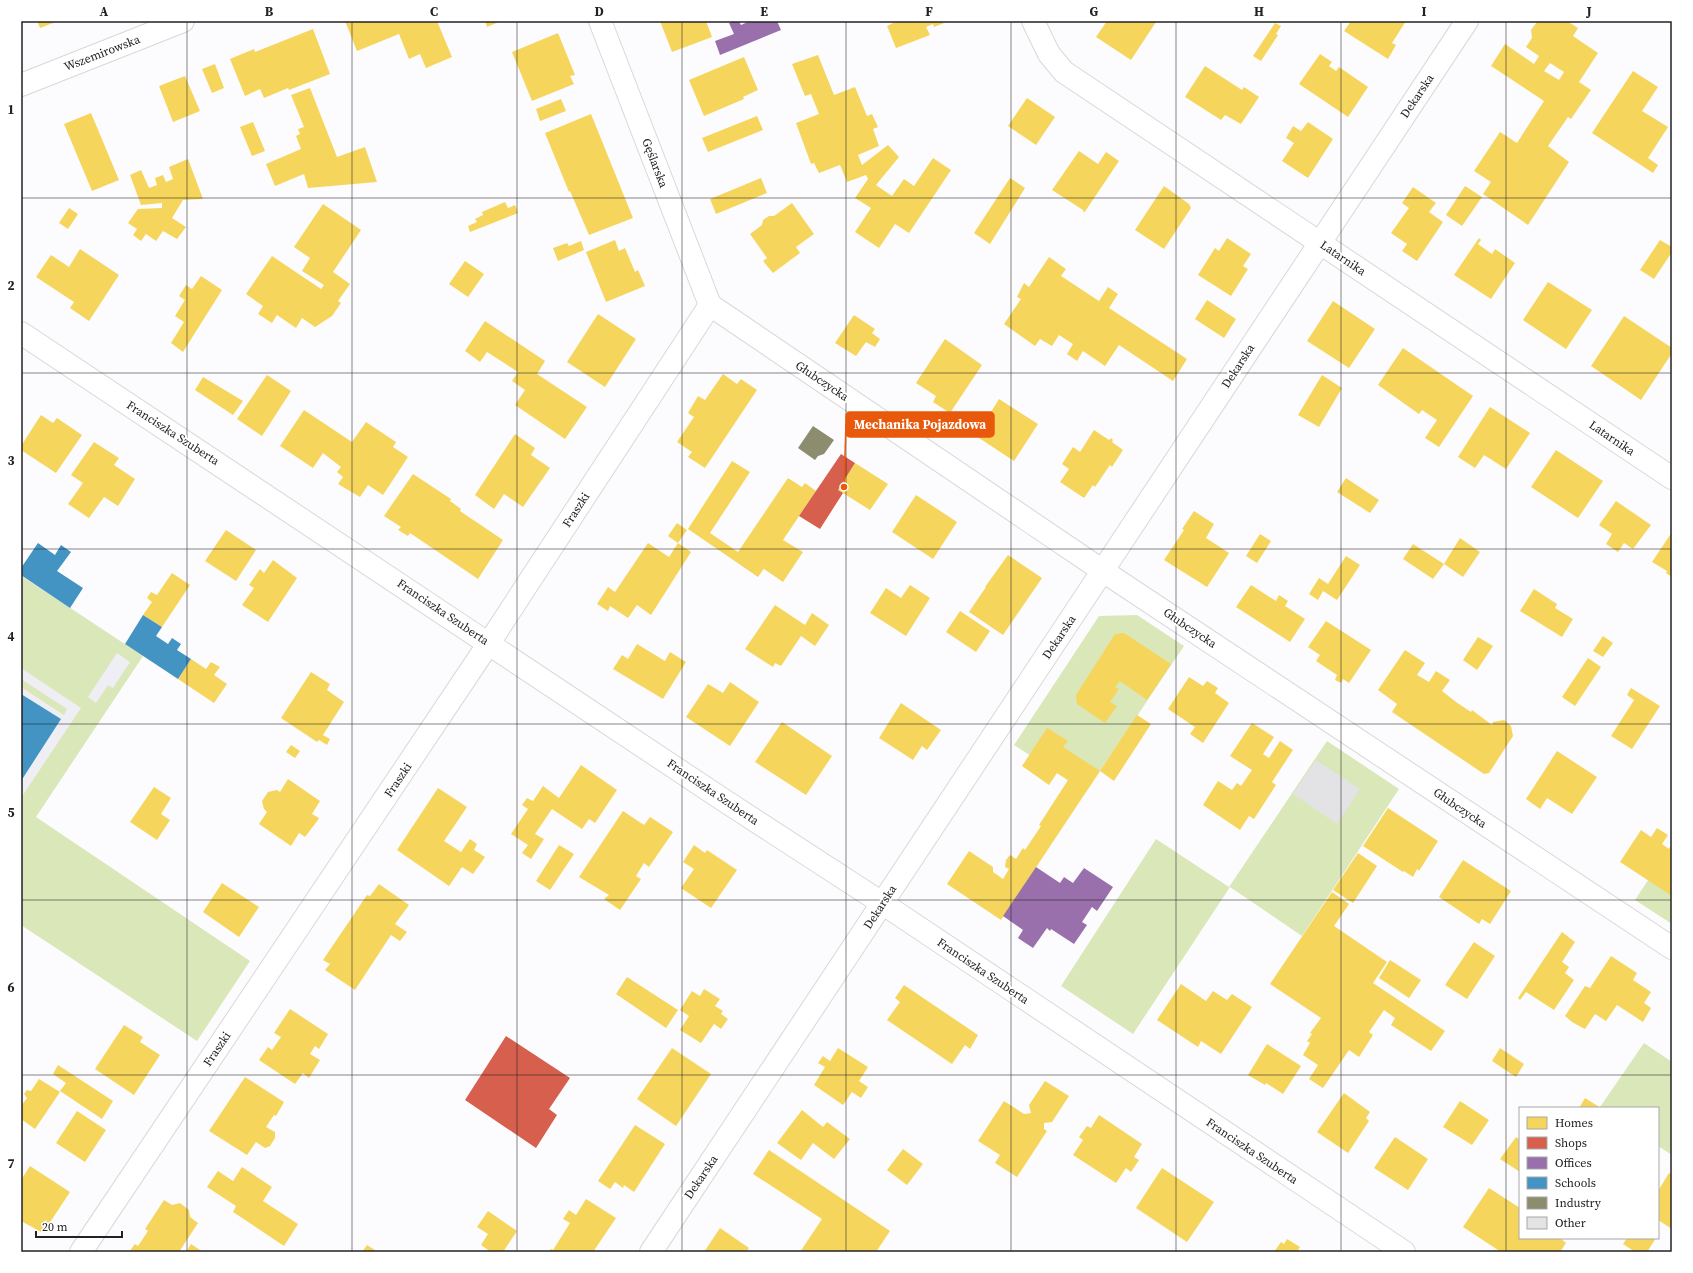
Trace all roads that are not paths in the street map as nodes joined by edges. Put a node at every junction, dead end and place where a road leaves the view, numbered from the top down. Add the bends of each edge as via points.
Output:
1 (183, 21) edge
2 (600, 21) edge
3 (1033, 21) edge
4 (1467, 21) edge
5 (21, 85) edge
6 (1320, 243) junction
7 (710, 305) junction
8 (21, 333) edge
9 (1672, 478) edge
10 (1103, 571) junction
11 (489, 643) junction
12 (882, 903) junction
13 (1672, 948) edge
14 (81, 1252) edge
15 (651, 1252) edge
16 (1404, 1252) edge

1 - 5 street, Wszemirowska
2 - 7 street, Gęślarska
3 - 6 street, Latarnika via 1049,54 1064,72
4 - 6 street, Dekarska
6 - 9 street, Latarnika
6 - 10 street, Dekarska
7 - 10 street, Głubczycka
7 - 11 street, Fraszki
8 - 11 street, Franciszka Szuberta
10 - 12 street, Dekarska
10 - 13 street, Głubczycka
11 - 12 street, Franciszka Szuberta
11 - 14 street, Fraszki
12 - 15 street, Dekarska
12 - 16 street, Franciszka Szuberta

